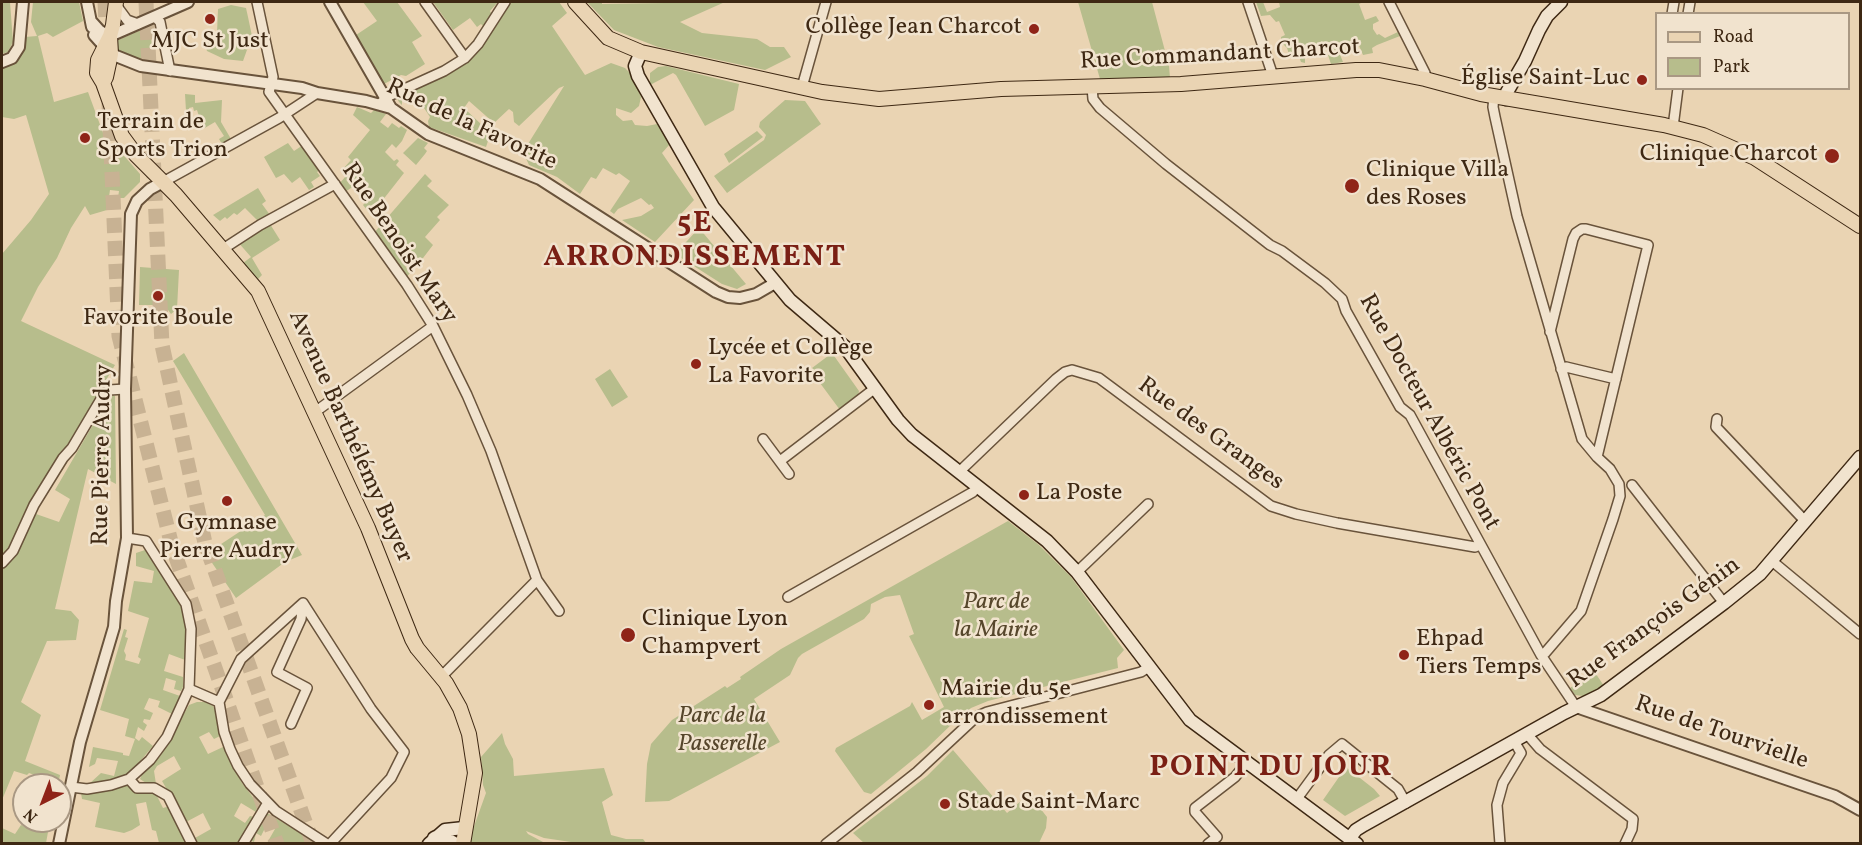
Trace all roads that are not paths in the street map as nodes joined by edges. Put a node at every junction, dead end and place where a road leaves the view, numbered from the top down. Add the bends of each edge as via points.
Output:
1 (23, 2) edge
2 (87, 2) edge
3 (188, 2) edge
4 (257, 2) edge
5 (330, 2) edge
6 (425, 2) edge
7 (505, 2) edge
8 (575, 2) edge
9 (826, 2) edge
10 (1248, 2) edge
11 (1389, 2) edge
12 (1561, 2) edge
13 (116, 3) edge
14 (156, 17) junction
15 (91, 21) junction
16 (138, 24) junction
17 (108, 51) junction
18 (640, 52) junction
19 (465, 58) junction
20 (2, 62) edge
21 (1521, 68) junction
22 (170, 71) junction
23 (1273, 76) junction
24 (1425, 80) junction
25 (273, 84) junction
26 (802, 87) junction
27 (1092, 87) junction
28 (1678, 90) edge
29 (317, 93) junction
30 (1476, 93) junction
31 (1506, 98) junction
32 (385, 104) junction
33 (285, 114) junction
34 (1674, 127) junction
35 (163, 182) junction
36 (334, 184) junction
37 (1860, 226) edge
38 (223, 249) junction
39 (775, 283) junction
40 (433, 326) junction
41 (1550, 332) junction
42 (1561, 369) junction
43 (1616, 379) junction
44 (126, 389) junction
45 (874, 389) junction
46 (315, 412) junction
47 (1717, 419) dead end
48 (763, 439) dead end
49 (1597, 457) junction
50 (1860, 457) edge
51 (780, 461) junction
52 (959, 472) junction
53 (789, 474) dead end
54 (1632, 485) dead end
55 (977, 487) junction
56 (1148, 504) dead end
57 (1806, 522) junction
58 (127, 538) junction
59 (1480, 544) junction
60 (1772, 561) junction
61 (2, 563) edge
62 (1077, 572) junction
63 (537, 580) junction
64 (788, 597) dead end
65 (303, 603) junction
66 (1724, 603) junction
67 (559, 611) dead end
68 (1860, 634) edge
69 (1541, 655) junction
70 (1149, 667) junction
71 (441, 677) junction
72 (189, 688) junction
73 (219, 702) junction
74 (1576, 707) junction
75 (291, 724) dead end
76 (1530, 739) junction
77 (1514, 741) junction
78 (1521, 753) junction
79 (1247, 762) junction
80 (129, 779) junction
81 (72, 782) edge
82 (72, 787) edge
83 (1296, 800) junction
84 (1406, 803) junction
85 (267, 804) junction
86 (1855, 805) edge
87 (1860, 810) edge
88 (1633, 824) junction
89 (464, 828) junction
90 (431, 841) edge
91 (1351, 842) edge
92 (192, 843) edge
93 (243, 843) edge
94 (329, 843) edge
95 (456, 843) edge
96 (463, 843) edge
97 (825, 843) edge
98 (1208, 843) edge
99 (1500, 843) edge
100 (1617, 843) edge
101 (1625, 843) edge

1 - 20 street via 19,47 12,58
2 - 15 street
3 - 14 street
4 - 25 street, Rue Benoist Mary
5 - 32 street
6 - 19 street
7 - 19 street
8 - 18 main road, Rue Commandant Charcot via 608,38
9 - 26 street
10 - 23 street
11 - 24 street
12 - 21 main road via 1547,16
13 - 16 street via 127,20
13 - 17 main road
14 - 16 street
14 - 22 street
15 - 17 street
15 - 17 street via 94,35
16 - 17 street
17 - 22 street, Rue de la Favorite via 141,66
17 - 35 main road, Avenue Barthélémy Buyer via 97,73 117,124 126,143
18 - 26 main road, Rue Commandant Charcot
18 - 39 main road via 635,66 638,76 674,141 713,207
19 - 32 street
21 - 30 main road via 1496,90
21 - 31 main road
22 - 25 street, Rue de la Favorite
23 - 24 main road, Rue Commandant Charcot via 1378,70
23 - 27 main road, Rue Commandant Charcot
24 - 30 main road, Rue Commandant Charcot
25 - 29 street, Rue de la Favorite
25 - 33 street, Rue Benoist Mary via 269,92
26 - 27 main road, Rue Commandant Charcot via 879,99
27 - 59 street, Rue Docteur Albéric Pont via 1100,108 1166,164 1342,299
28 - 34 street
29 - 32 street, Rue de la Favorite
29 - 33 street
30 - 31 main road, Rue Commandant Charcot
31 - 34 main road, Rue Commandant Charcot
31 - 41 street via 1493,107 1516,216
32 - 39 street, Rue de la Favorite via 428,134 540,179 716,292 740,298
33 - 35 street
33 - 36 street, Rue Benoist Mary
34 - 37 main road, Rue Commandant Charcot via 1755,158
35 - 38 main road, Avenue Barthélémy Buyer
35 - 44 street, Rue Pierre Audry via 137,201 131,214
36 - 38 street
36 - 40 street, Rue Benoist Mary
38 - 46 main road, Avenue Barthélémy Buyer via 258,291
39 - 45 main road via 845,347
40 - 46 street
40 - 63 street, Rue Benoist Mary via 491,451
41 - 42 street
41 - 43 street via 1576,233 1586,229 1648,245
42 - 43 street
42 - 49 street via 1582,439
43 - 49 street
44 - 58 street, Rue Pierre Audry
44 - 61 street via 104,394 34,505 13,551
45 - 51 street
45 - 52 main road via 903,426
46 - 71 main road, Avenue Barthélémy Buyer via 368,528 412,639
47 - 57 street via 1716,427
48 - 51 street
49 - 69 street via 1619,484 1620,496 1581,610
50 - 57 main road, Rue François Génin
51 - 53 street
52 - 55 main road
52 - 59 street, Rue des Granges via 1056,379 1072,370 1099,378 1271,506 1337,523 1475,547
54 - 66 street
55 - 62 main road via 1047,541
55 - 64 street
56 - 62 street
57 - 60 main road, Rue François Génin
58 - 72 street via 146,541 186,604 192,629
58 - 81 street, Rue Pierre Audry via 114,627
59 - 69 street, Rue Docteur Albéric Pont
60 - 66 main road, Rue François Génin
60 - 68 street
62 - 70 main road
63 - 67 street, Rue Benoist Mary
63 - 71 street
65 - 73 street via 241,659
65 - 75 street via 301,619 277,672 307,688
65 - 94 street via 371,709 404,752 391,778
66 - 74 main road, Rue François Génin via 1602,695
69 - 74 street, Rue Docteur Albéric Pont
70 - 79 main road via 1190,720
70 - 97 street via 976,717 917,772
71 - 89 main road, Avenue Barthélémy Buyer via 460,708 474,756 476,773
72 - 73 street
72 - 80 street via 167,737
73 - 85 street via 224,732 238,766
74 - 76 main road, Rue François Génin
74 - 86 street, Rue de Tourvielle
76 - 77 main road, Rue François Génin
76 - 78 street
76 - 88 street
77 - 78 street
77 - 84 main road, Rue François Génin
78 - 99 street via 1503,783 1497,805
79 - 83 main road
79 - 98 street via 1235,777 1195,808 1217,837
80 - 82 street via 87,789
80 - 92 street via 137,788 154,788 168,796
83 - 84 street via 1341,744 1398,789
83 - 91 main road
84 - 91 main road, Rue François Génin via 1356,830
85 - 93 street
85 - 94 street
86 - 87 street, Rue de Tourvielle
88 - 100 street
88 - 101 street
89 - 90 main road via 444,830
89 - 96 main road, Avenue Barthélémy Buyer
90 - 95 main road via 440,836

